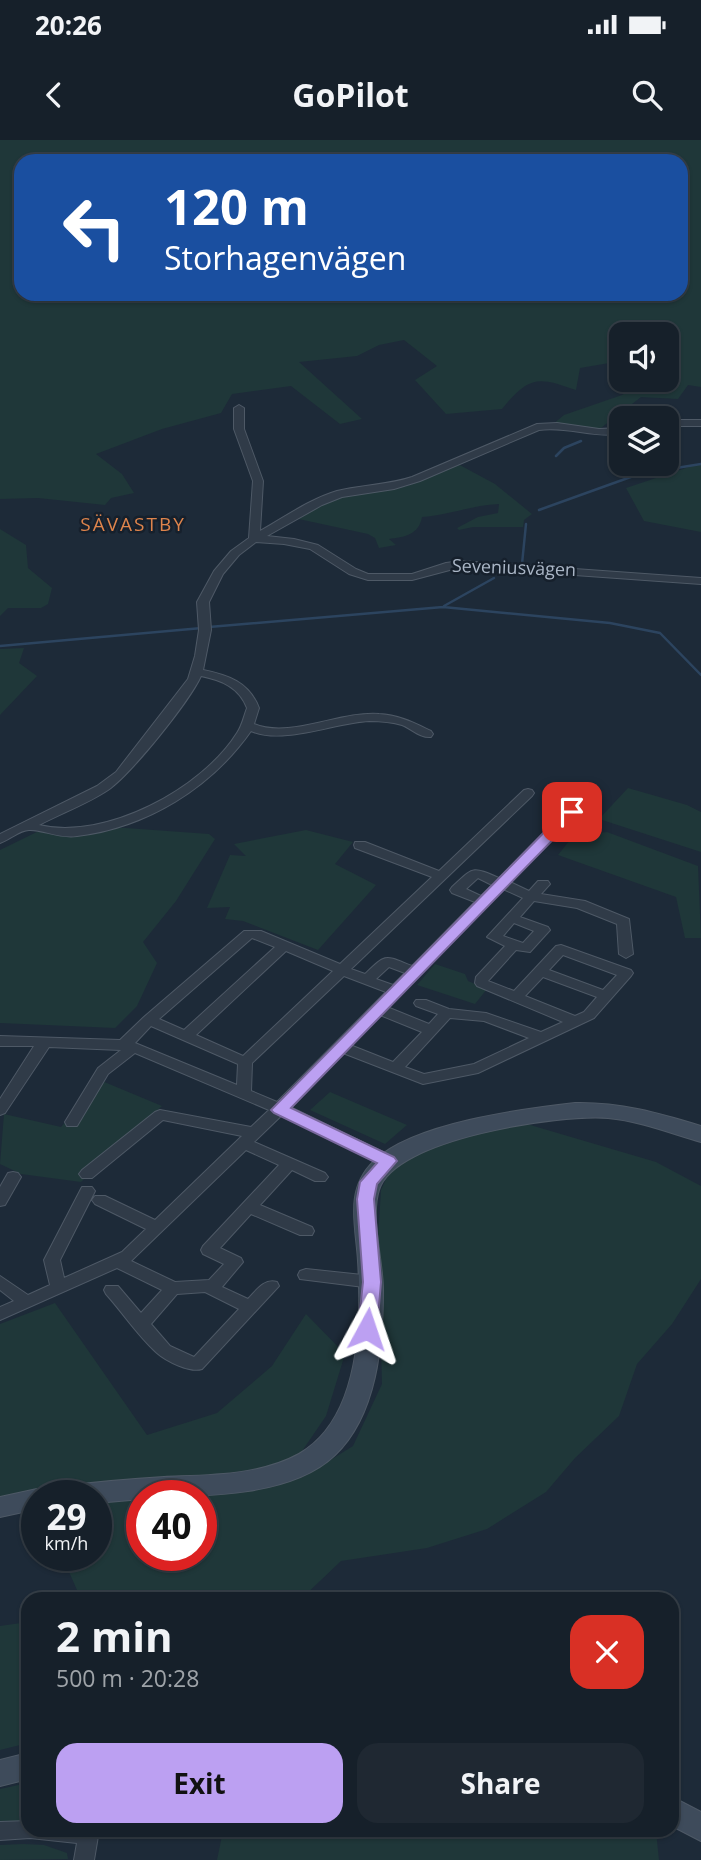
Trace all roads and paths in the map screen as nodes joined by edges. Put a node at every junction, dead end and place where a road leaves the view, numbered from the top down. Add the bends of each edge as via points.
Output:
1 (239, 408) dead end
2 (679, 422) edge
3 (701, 422) edge
4 (609, 432) edge
5 (254, 539) junction
6 (701, 581) edge
7 (197, 672) junction
8 (249, 726) junction
9 (427, 734) dead end
10 (528, 793) dead end
11 (589, 794) dead end
12 (26, 825) junction
13 (0, 839) edge
14 (360, 845) dead end
15 (453, 865) junction
16 (476, 873) junction
17 (438, 879) junction
18 (503, 883) junction
19 (543, 884) dead end
20 (459, 891) junction
21 (533, 897) junction
22 (485, 902) junction
23 (512, 918) junction
24 (285, 945) junction
25 (520, 947) junction
26 (626, 954) dead end
27 (551, 959) junction
28 (343, 970) junction
29 (540, 971) junction
30 (416, 972) junction
31 (367, 980) junction
32 (396, 991) junction
33 (606, 996) junction
34 (515, 998) junction
35 (421, 1003) dead end
36 (379, 1009) junction
37 (447, 1013) junction
38 (149, 1020) junction
39 (577, 1021) junction
40 (431, 1030) junction
41 (186, 1036) junction
42 (542, 1038) junction
43 (0, 1041) edge
44 (45, 1041) junction
45 (129, 1046) junction
46 (341, 1047) junction
47 (245, 1062) junction
48 (396, 1069) junction
49 (244, 1095) junction
50 (279, 1110) junction
51 (0, 1111) edge
52 (72, 1122) dead end
53 (701, 1134) edge
54 (249, 1138) junction
55 (388, 1161) junction
56 (290, 1163) junction
57 (87, 1174) dead end
58 (13, 1177) dead end
59 (320, 1177) dead end
60 (0, 1201) edge
61 (249, 1207) junction
62 (157, 1228) junction
63 (306, 1231) dead end
64 (117, 1261) junction
65 (306, 1275) dead end
66 (0, 1282) edge
67 (372, 1282) junction
68 (214, 1286) junction
69 (271, 1286) dead end
70 (59, 1287) junction
71 (173, 1287) junction
72 (112, 1290) dead end
73 (27, 1302) junction
74 (250, 1307) junction
75 (0, 1314) edge
76 (142, 1322) junction
77 (112, 1492) edge
78 (21, 1503) edge
79 (0, 1507) edge
80 (21, 1768) edge
81 (0, 1773) edge
82 (679, 1814) edge
83 (701, 1828) edge
84 (21, 1830) edge
85 (0, 1831) edge
86 (88, 1837) edge
87 (84, 1860) edge

1 - 5 street via 239,429 258,481
2 - 3 street
4 - 5 street via 537,428 416,479 340,494
5 - 6 street, Seveniusvägen via 305,545 330,555 342,568 386,578 424,575 445,565 462,564
5 - 7 street via 218,573 203,603
7 - 8 street via 225,677 243,691 253,708
7 - 12 street via 120,775 102,789
8 - 9 street via 268,732 292,731 369,715 413,723
8 - 12 street via 214,771 193,787 142,812 74,833
10 - 15 street
11 - 18 street
12 - 13 street
14 - 17 street
15 - 16 street
15 - 17 street
16 - 18 street
16 - 20 street
17 - 20 street
17 - 28 street
18 - 21 street
18 - 22 street
19 - 21 street
20 - 22 street
21 - 23 street
21 - 26 street via 580,904 624,922
22 - 30 street
23 - 25 street via 494,937
23 - 25 street via 543,930
24 - 28 street
24 - 38 street via 256,934 242,937
24 - 41 street
25 - 27 street
25 - 34 street via 481,980 485,987
27 - 29 street
27 - 33 street via 561,948 626,973
28 - 31 street
28 - 47 street
29 - 33 street
29 - 34 street
30 - 31 street via 387,961
30 - 32 street
31 - 32 street
32 - 36 street
33 - 39 street
34 - 39 street
35 - 37 street
36 - 40 street
36 - 46 street
37 - 40 street
37 - 42 street via 485,1017
38 - 41 street
38 - 45 street
39 - 42 street
40 - 48 street
41 - 47 street
42 - 48 street via 478,1068 424,1079
43 - 44 street
44 - 45 street
44 - 51 street
45 - 49 street
45 - 52 street via 103,1071
46 - 48 street
46 - 50 street
47 - 49 street
49 - 50 street
50 - 54 street
50 - 55 street
53 - 55 street via 635,1115 599,1110 557,1112 450,1133
54 - 56 street
54 - 57 street via 160,1115
54 - 62 street
55 - 67 street via 369,1182 365,1199
56 - 59 street
56 - 61 street
58 - 60 street
61 - 63 street
61 - 68 street via 209,1250 235,1262
62 - 64 street
62 - 70 street via 94,1195 52,1260
64 - 70 street
64 - 71 street
65 - 67 street
66 - 73 street
67 - 77 street via 356,1401 325,1448 304,1463 262,1477
68 - 71 street
68 - 74 street via 211,1289
69 - 74 street
70 - 73 street
71 - 76 street
72 - 76 street
73 - 75 street
74 - 76 street via 196,1366 164,1350
78 - 79 street
80 - 81 street
82 - 83 street
84 - 85 street
86 - 87 street

